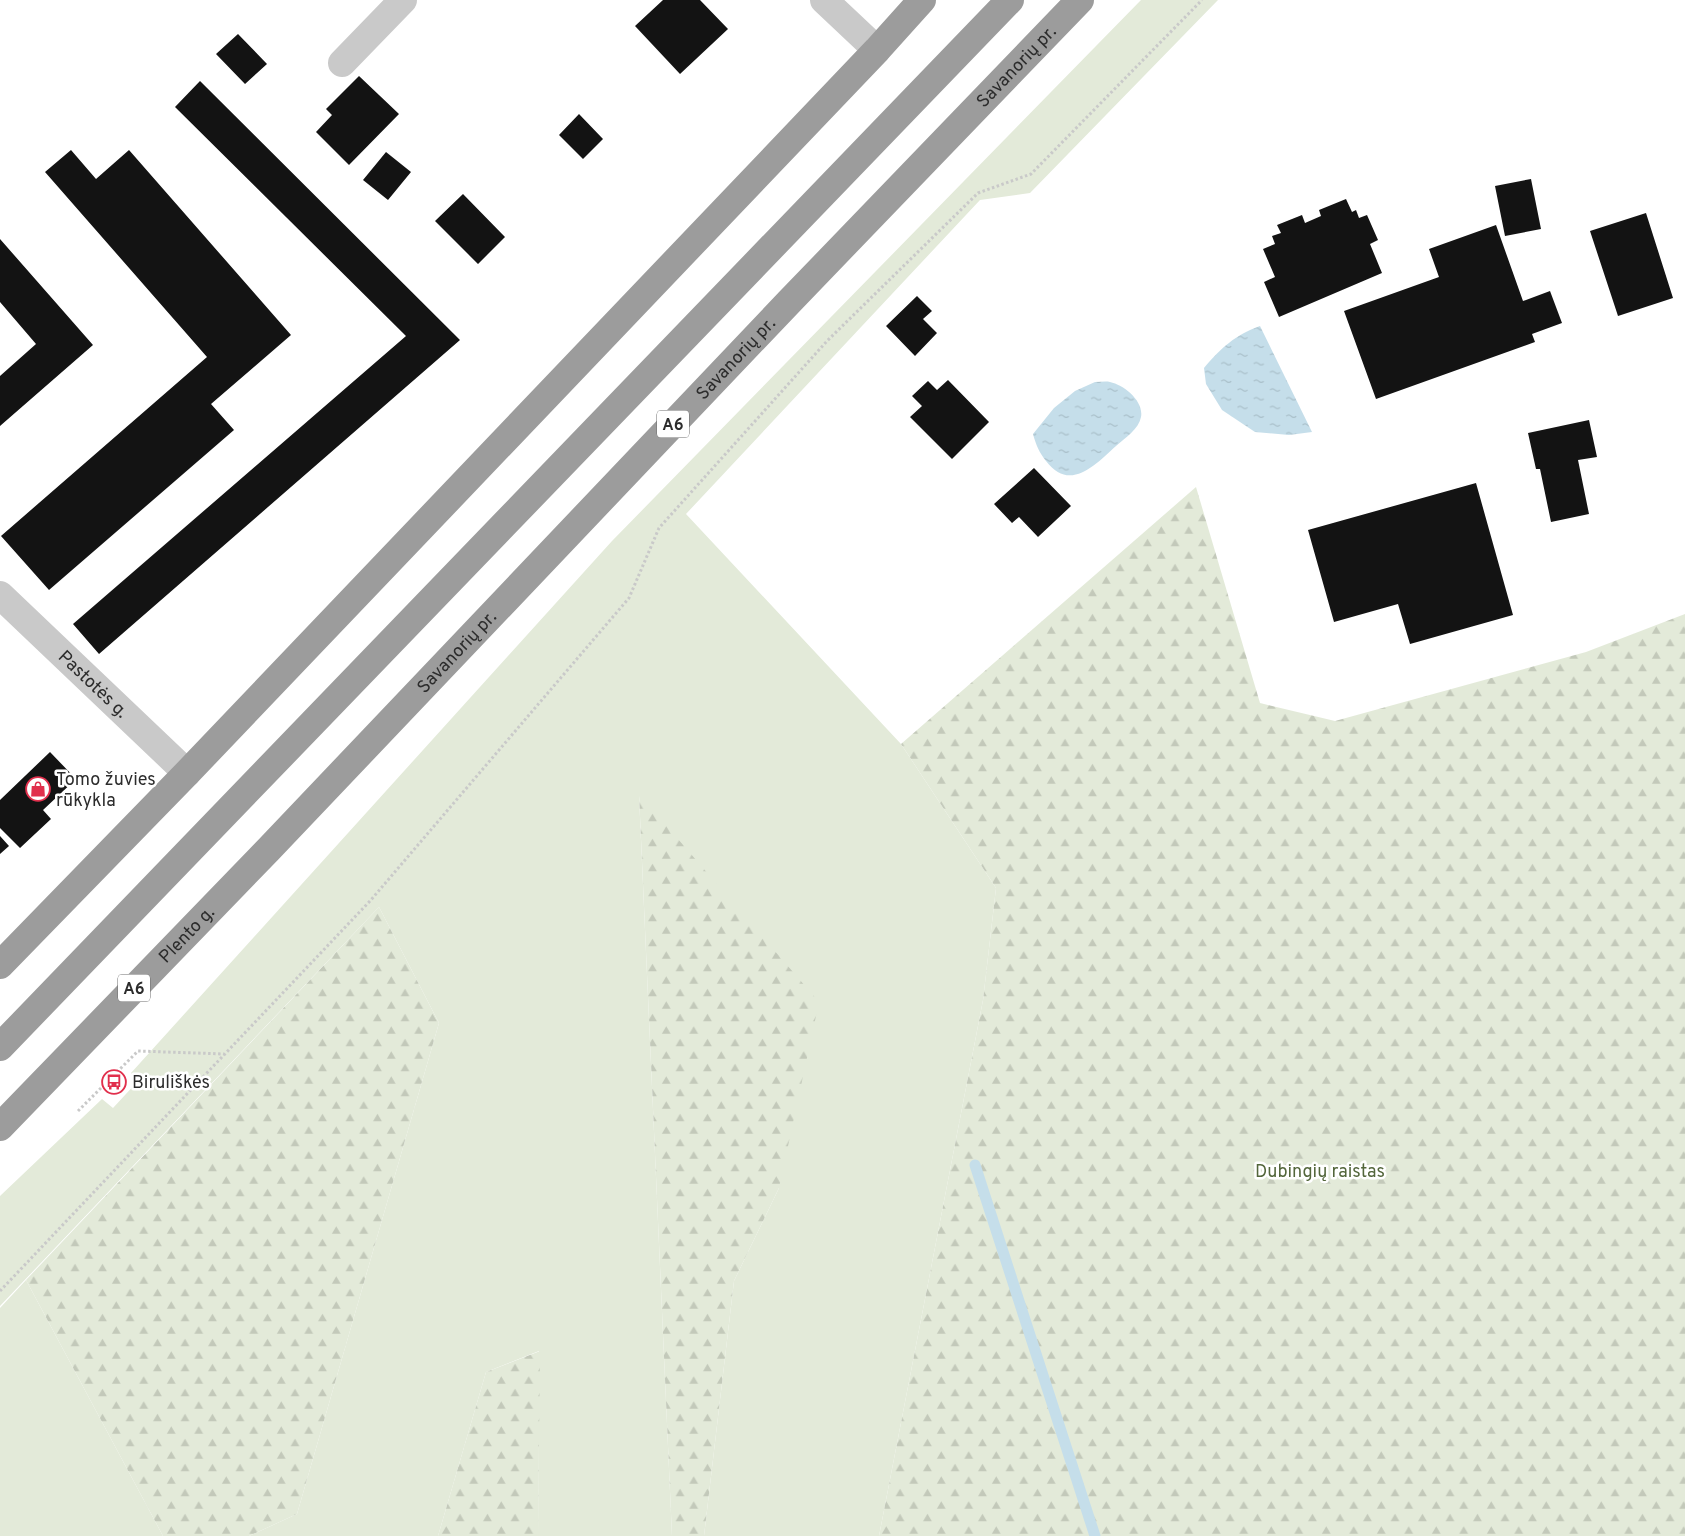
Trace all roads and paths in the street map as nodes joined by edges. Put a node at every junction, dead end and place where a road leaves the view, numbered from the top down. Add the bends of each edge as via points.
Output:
1 (403, 0) edge
2 (824, 0) edge
3 (922, 0) edge
4 (1010, 0) edge
5 (1080, 0) edge
6 (1202, 0) edge
7 (877, 50) junction
8 (342, 63) dead end
9 (0, 595) edge
10 (187, 774) junction
11 (268, 850) joint
12 (0, 965) edge
13 (0, 1046) edge
14 (224, 1054) junction
15 (78, 1111) dead end
16 (0, 1127) edge
17 (0, 1291) edge

1 - 8 street
2 - 7 street
3 - 7 highway
4 - 13 highway
5 - 11 highway, Savanorių pr. / A6
6 - 14 path via 1031,174 978,193 827,340 659,528 629,598 370,901
7 - 10 highway
9 - 10 street, Pastotės g.
10 - 12 highway
11 - 16 highway, Plento g. / A6
14 - 15 path via 138,1051
14 - 17 path

